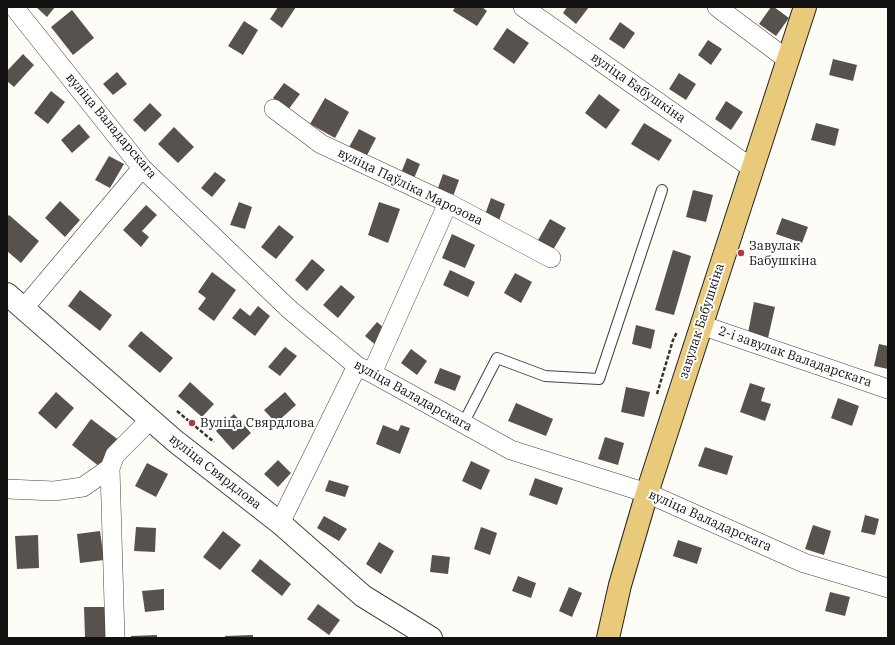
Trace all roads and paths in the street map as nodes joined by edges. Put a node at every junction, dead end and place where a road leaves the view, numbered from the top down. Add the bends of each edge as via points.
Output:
1 (14, 7) edge
2 (523, 7) edge
3 (717, 7) edge
4 (806, 7) edge
5 (788, 60) junction
6 (274, 109) dead end
7 (142, 168) junction
8 (753, 169) junction
9 (662, 190) dead end
10 (448, 203) junction
11 (551, 258) dead end
12 (7, 294) edge
13 (24, 308) junction
14 (701, 325) junction
15 (673, 340) dead end
16 (364, 370) junction
17 (659, 384) dead end
18 (888, 389) edge
19 (177, 411) dead end
20 (150, 420) junction
21 (463, 424) junction
22 (214, 442) dead end
23 (110, 468) junction
24 (7, 489) edge
25 (647, 493) junction
26 (280, 523) junction
27 (888, 588) edge
28 (116, 638) edge
29 (431, 638) edge
30 (608, 638) edge

1 - 7 street, вуліца Валадарскага
2 - 8 street, вуліца Бабушкіна
3 - 5 street
4 - 5 main road, завулак Бабушкіна
5 - 8 main road, завулак Бабушкіна
6 - 10 street, вуліца Паўліка Марозова via 321,144
7 - 13 street
7 - 16 street, вуліца Валадарскага via 289,309
8 - 14 main road, завулак Бабушкіна
9 - 21 lane via 599,379 545,376 497,358
10 - 11 street, вуліца Паўліка Марозова
10 - 16 street
12 - 13 street, вуліца Свярдлова
13 - 20 street, вуліца Свярдлова
14 - 18 street, 2-і завулак Валадарскага
14 - 25 main road, завулак Бабушкіна
15 - 17 path
16 - 21 street, вуліца Валадарскага
16 - 26 street
19 - 22 path
20 - 23 street via 115,455
20 - 26 street, вуліца Свярдлова
21 - 25 street, вуліца Валадарскага via 511,450
23 - 24 street via 83,487 54,491
23 - 28 street
25 - 27 street, вуліца Валадарскага via 804,562
25 - 30 main road, завулак Бабушкіна via 620,585
26 - 29 street, вуліца Свярдлова via 363,596

